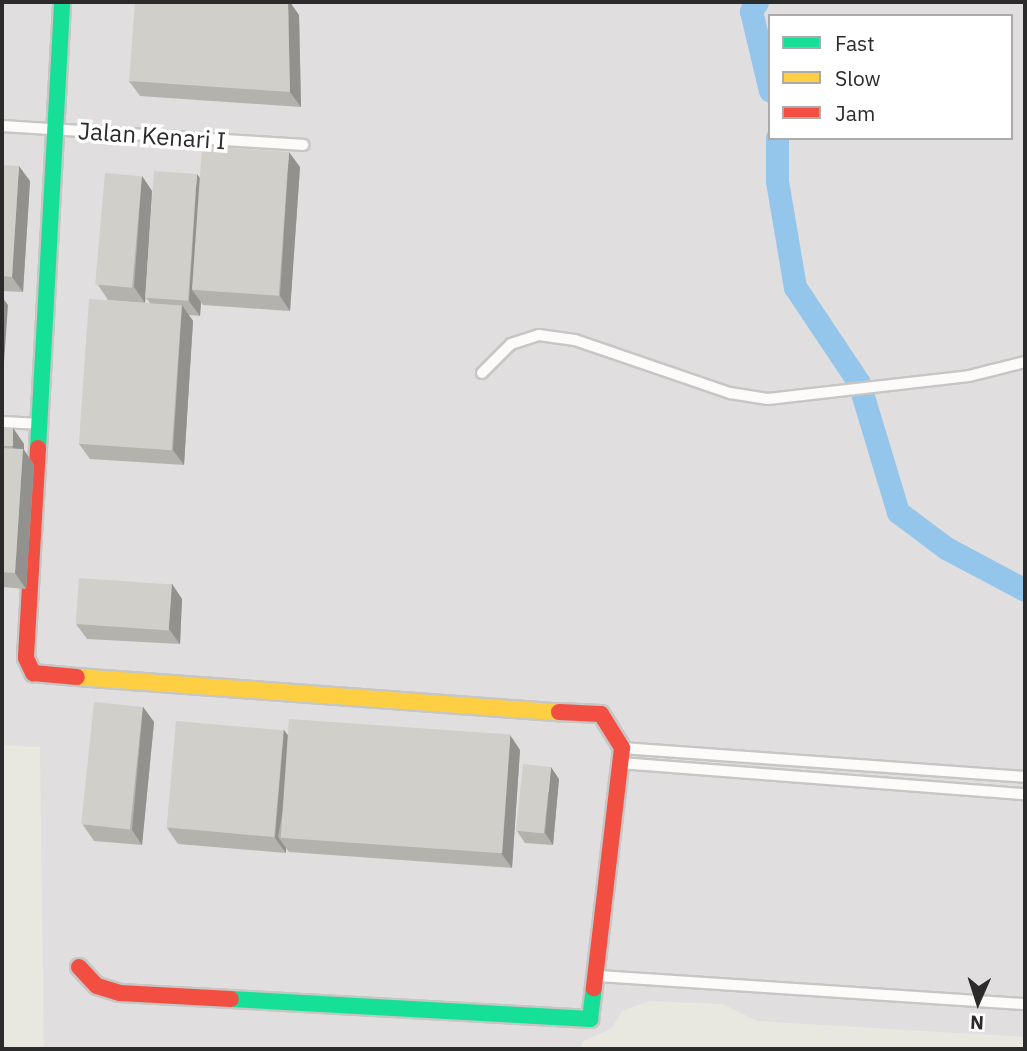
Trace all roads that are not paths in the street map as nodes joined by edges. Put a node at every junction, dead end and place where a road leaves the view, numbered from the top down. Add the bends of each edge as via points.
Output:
1 (62, 2) edge
2 (2, 127) edge
3 (52, 130) junction
4 (303, 145) dead end
5 (1025, 362) edge
6 (482, 373) dead end
7 (2, 422) edge
8 (41, 424) junction
9 (621, 756) junction
10 (1025, 777) edge
11 (1025, 794) edge
12 (79, 967) dead end
13 (600, 976) junction
14 (1025, 1004) edge

1 - 3 street
2 - 3 street, Jalan Kenari I
3 - 4 street, Jalan Kenari I
3 - 8 street
5 - 6 street via 878,387 768,399 730,393 557,336 511,344
7 - 8 street
8 - 9 street via 26,658 33,673 315,699 601,714
9 - 10 street
9 - 11 street
9 - 13 street
12 - 13 street via 97,986 120,993 578,1021 590,1018 597,1008
13 - 14 street

